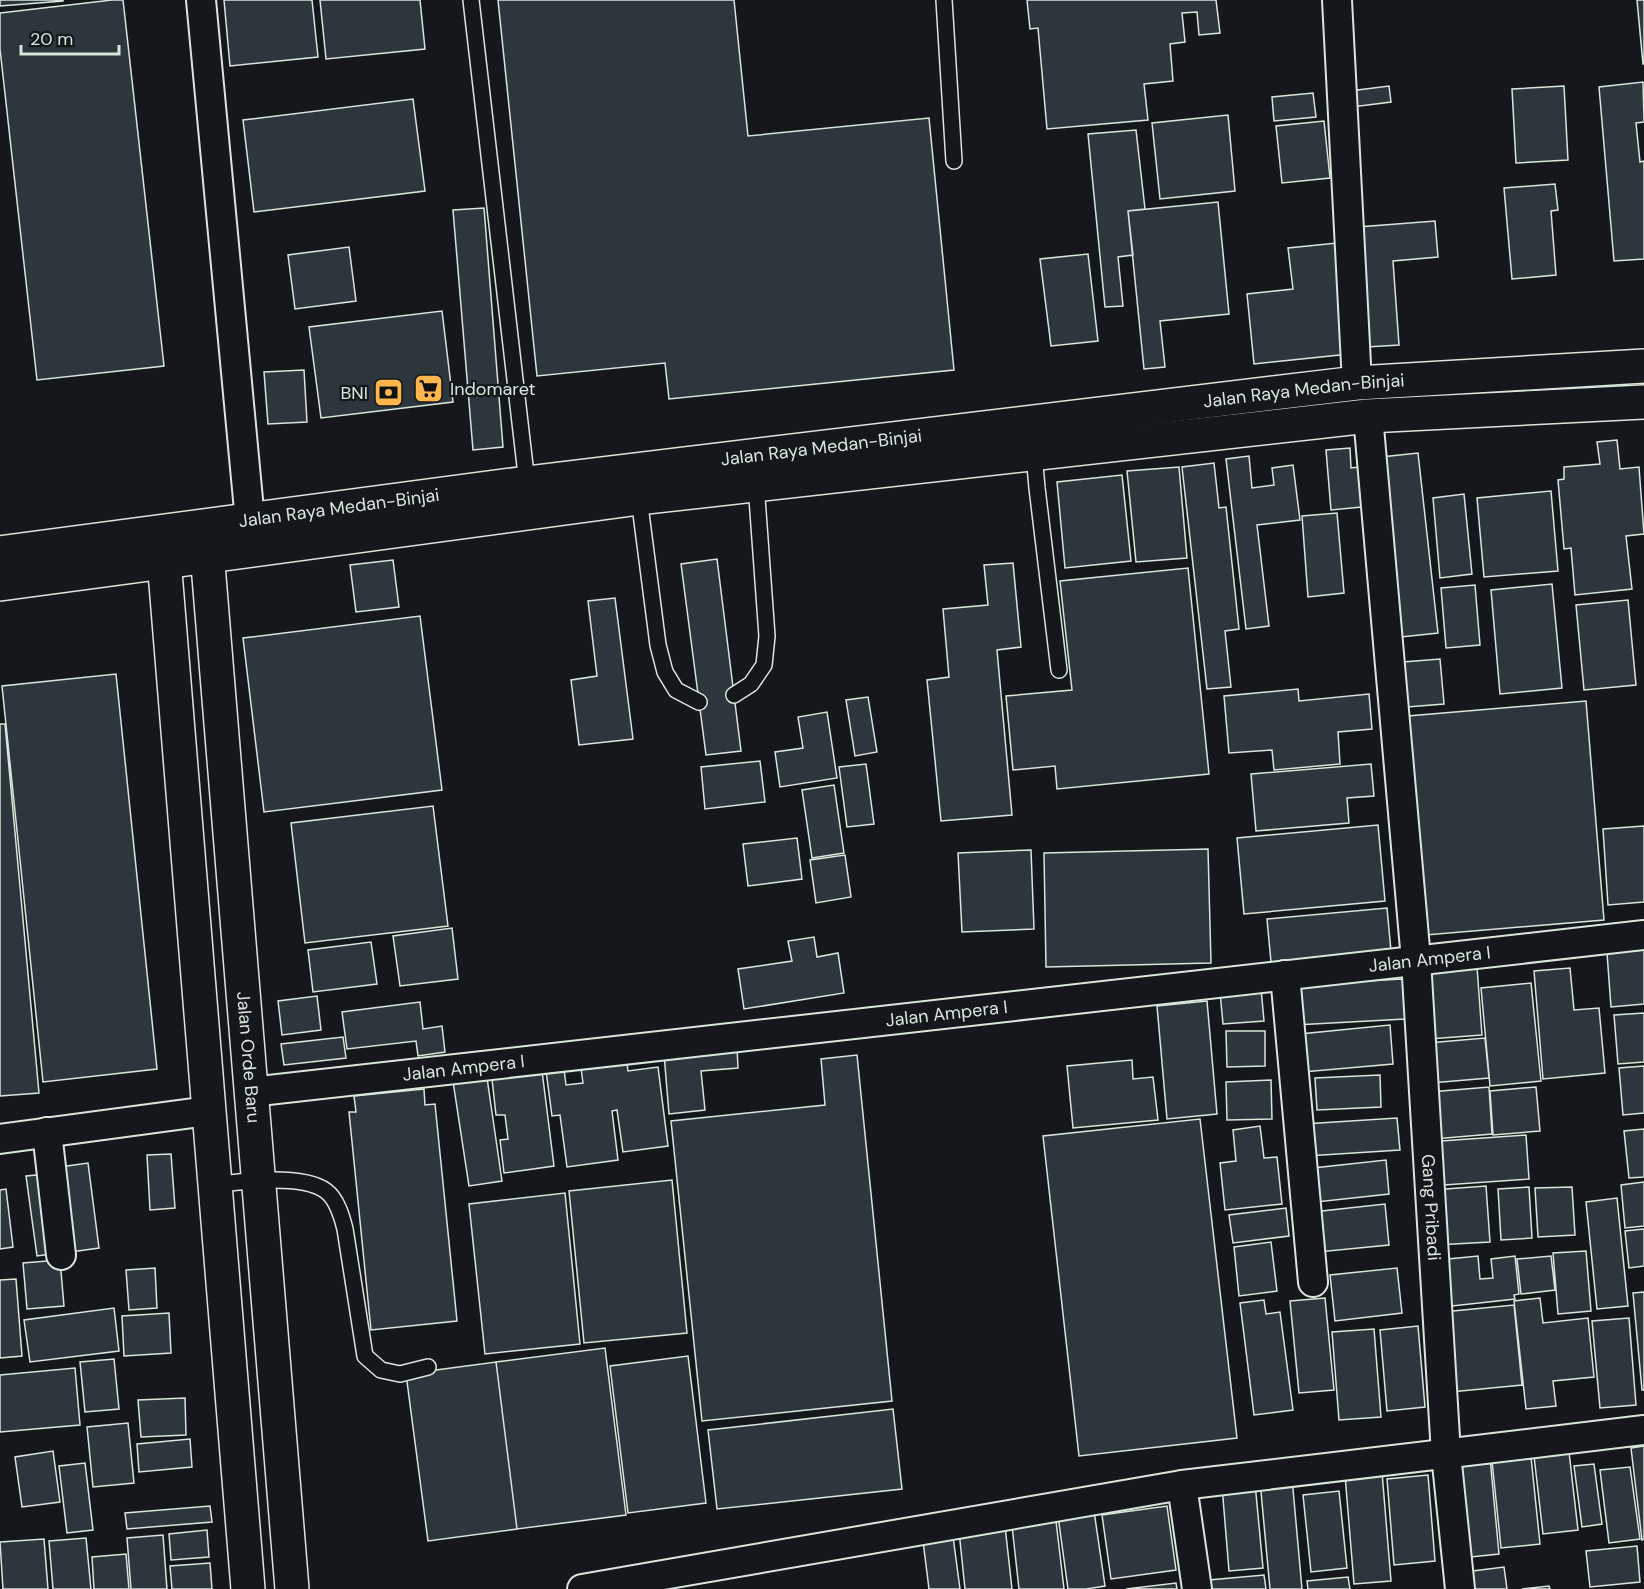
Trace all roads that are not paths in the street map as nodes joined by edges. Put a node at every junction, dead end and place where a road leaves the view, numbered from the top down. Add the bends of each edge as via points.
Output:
1 (201, 0) edge
2 (471, 0) edge
3 (944, 0) edge
4 (1338, 0) edge
5 (954, 160) dead end
6 (1644, 366) edge
7 (1357, 383) junction
8 (1644, 402) edge
9 (1368, 416) junction
10 (1035, 454) junction
11 (527, 483) junction
12 (756, 484) junction
13 (639, 498) junction
14 (251, 535) junction
15 (206, 541) junction
16 (163, 547) junction
17 (0, 553) edge
18 (0, 584) edge
19 (1059, 670) dead end
20 (734, 695) dead end
21 (699, 702) dead end
22 (1644, 935) edge
23 (1416, 960) junction
24 (1285, 975) junction
25 (251, 1092) junction
26 (208, 1111) junction
27 (47, 1132) junction
28 (0, 1139) edge
29 (258, 1179) junction
30 (214, 1185) junction
31 (61, 1255) dead end
32 (1313, 1282) dead end
33 (428, 1367) dead end
34 (1644, 1430) edge
35 (1446, 1454) junction
36 (1182, 1485) junction
37 (248, 1589) edge
38 (292, 1589) edge
39 (582, 1589) edge
40 (1197, 1589) edge
41 (1460, 1589) edge

1 - 14 street
2 - 11 lane
3 - 5 lane
4 - 7 street
6 - 7 main road, Jalan Raya Medan-Binjai
7 - 11 main road, Jalan Raya Medan-Binjai
8 - 9 main road, Jalan Raya Medan-Binjai
9 - 10 main road, Jalan Raya Medan-Binjai
9 - 23 street, Gang Pribadi
10 - 12 main road, Jalan Raya Medan-Binjai
10 - 19 lane
11 - 14 main road, Jalan Raya Medan-Binjai
12 - 13 main road, Jalan Raya Medan-Binjai
12 - 20 lane via 767,636 764,665 752,684
13 - 14 main road, Jalan Raya Medan-Binjai
13 - 21 lane via 665,672 676,690
14 - 15 main road, Jalan Raya Medan-Binjai
15 - 16 main road, Jalan Raya Medan-Binjai
15 - 25 main road, Jalan Orde Baru
16 - 17 main road, Jalan Raya Medan-Binjai
16 - 18 main road, Jalan Raya Medan-Binjai
16 - 26 main road
22 - 23 street, Jalan Ampera I
23 - 24 street, Jalan Ampera I
23 - 35 street, Gang Pribadi
24 - 25 street, Jalan Ampera I
24 - 32 street
25 - 29 main road, Jalan Orde Baru
26 - 27 street
26 - 30 main road
27 - 28 street
27 - 31 street
29 - 30 lane
29 - 33 lane via 308,1183 327,1191 340,1211 345,1229 365,1356 381,1370 400,1374
29 - 38 main road, Jalan Orde Baru
30 - 37 main road
34 - 35 street
35 - 36 street
35 - 41 street, Gang Pribadi
36 - 39 street
36 - 40 street

